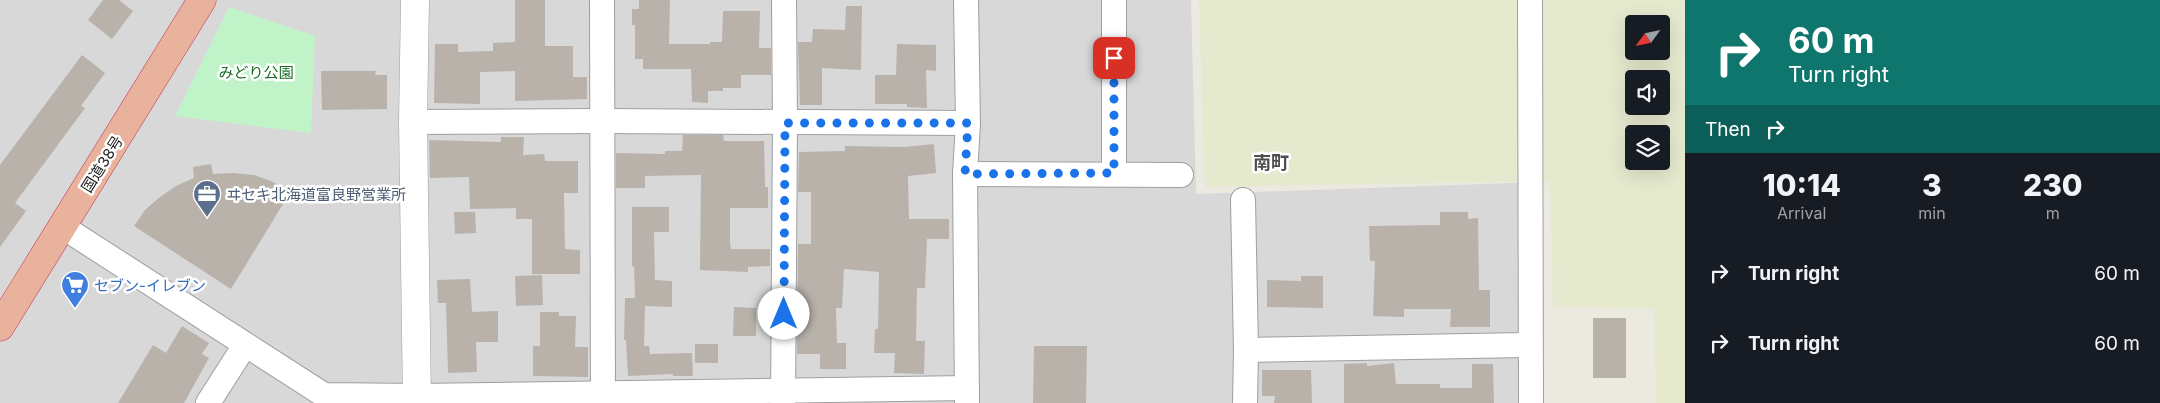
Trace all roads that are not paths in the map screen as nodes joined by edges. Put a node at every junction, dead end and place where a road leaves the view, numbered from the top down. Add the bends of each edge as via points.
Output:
1 (202, 0) edge
2 (416, 0) edge
3 (602, 0) edge
4 (784, 0) edge
5 (966, 0) edge
6 (1114, 0) edge
7 (1530, 0) edge
8 (602, 121) junction
9 (413, 122) junction
10 (785, 123) junction
11 (968, 123) junction
12 (1114, 173) junction
13 (965, 174) junction
14 (1181, 174) dead end
15 (1243, 200) dead end
16 (63, 227) junction
17 (0, 327) edge
18 (245, 345) junction
19 (1530, 345) junction
20 (1246, 350) junction
21 (967, 396) edge
22 (783, 397) edge
23 (603, 398) edge
24 (322, 399) edge
25 (417, 399) edge
26 (208, 403) edge
27 (1245, 403) edge
28 (1531, 403) edge

1 - 16 highway, 国道38号
2 - 9 street
3 - 8 street
4 - 10 street
5 - 11 street
6 - 12 street
7 - 19 street
8 - 9 street
8 - 10 street
8 - 23 street
9 - 25 street
10 - 11 street
10 - 22 street
11 - 13 street
12 - 13 street
12 - 14 street
13 - 21 street
15 - 20 street
16 - 17 highway, 国道38号
16 - 18 street
18 - 24 street
18 - 26 street
19 - 20 street
19 - 28 street
20 - 27 street
21 - 22 street
22 - 23 street
23 - 25 street
24 - 25 street

